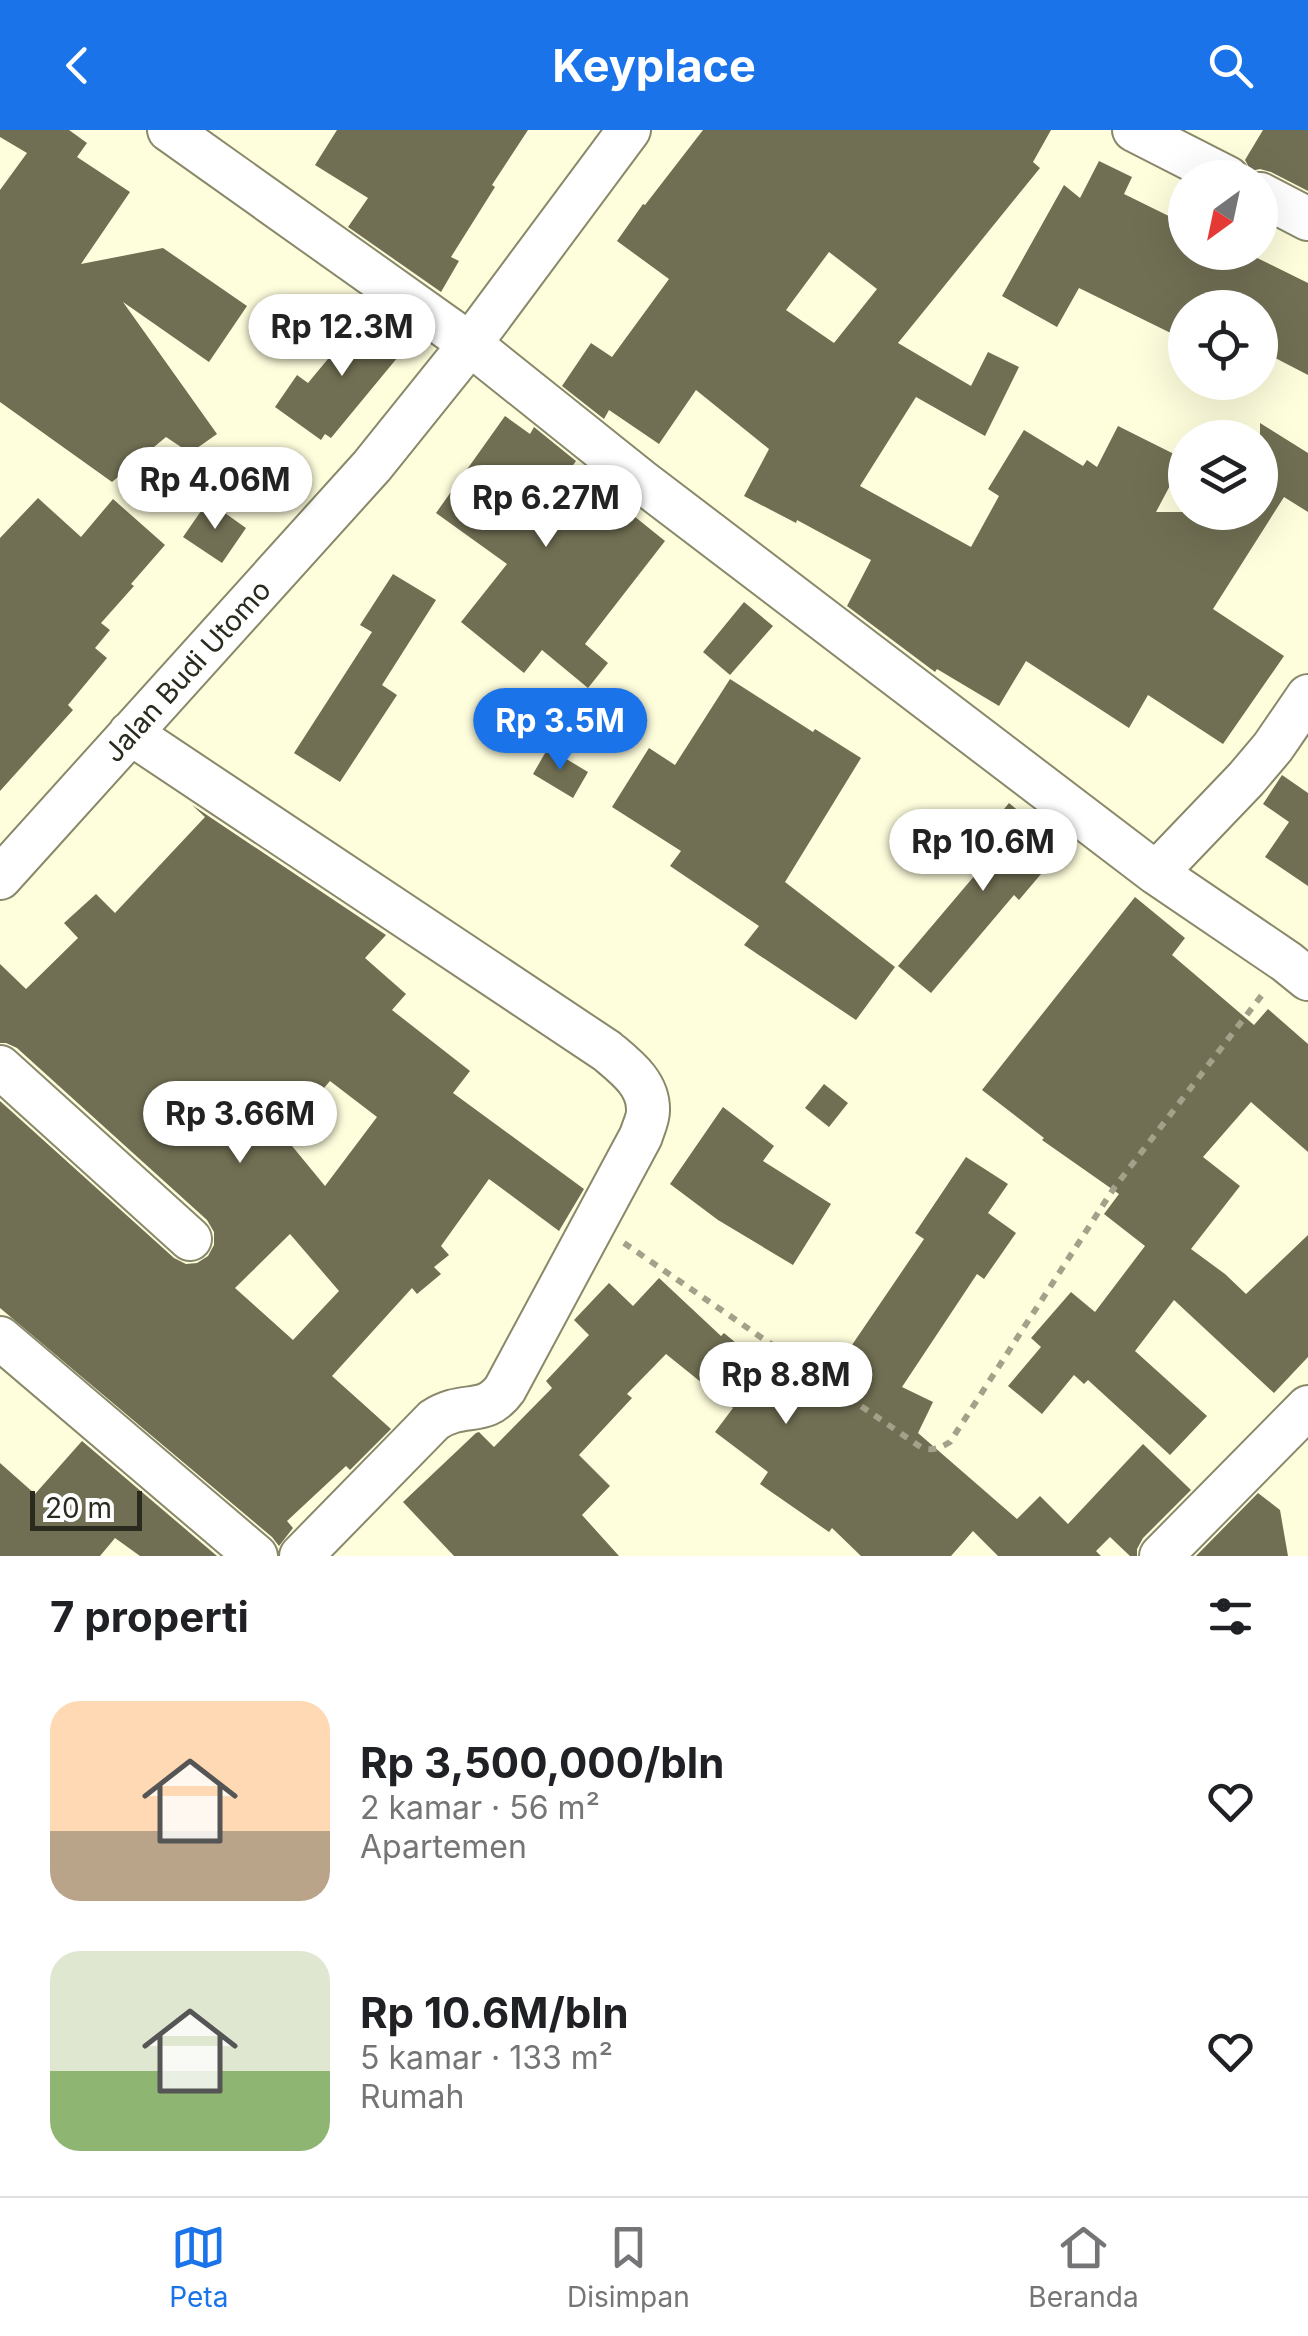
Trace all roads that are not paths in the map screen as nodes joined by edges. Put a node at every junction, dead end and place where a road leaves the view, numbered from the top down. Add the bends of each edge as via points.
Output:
1 (168, 130) edge
2 (629, 130) edge
3 (1134, 130) edge
4 (1193, 160) edge
5 (1278, 203) edge
6 (1308, 219) edge
7 (470, 344) junction
8 (1308, 696) edge
9 (130, 733) junction
10 (1156, 872) junction
11 (0, 878) edge
12 (1297, 971) edge
13 (0, 1066) edge
14 (190, 1239) dead end
15 (0, 1338) edge
16 (1308, 1408) edge
17 (256, 1556) edge
18 (301, 1556) edge
19 (1161, 1556) edge

1 - 7 street
2 - 7 street, Jalan Budi Utomo
3 - 4 street
5 - 6 street
7 - 9 street, Jalan Budi Utomo via 372,466
7 - 10 street
8 - 10 street via 1273,747
9 - 11 street, Jalan Budi Utomo
9 - 18 street via 590,1040 644,1090 648,1112 641,1136 496,1402 434,1420
10 - 12 street
13 - 14 street
15 - 17 street
16 - 19 street

